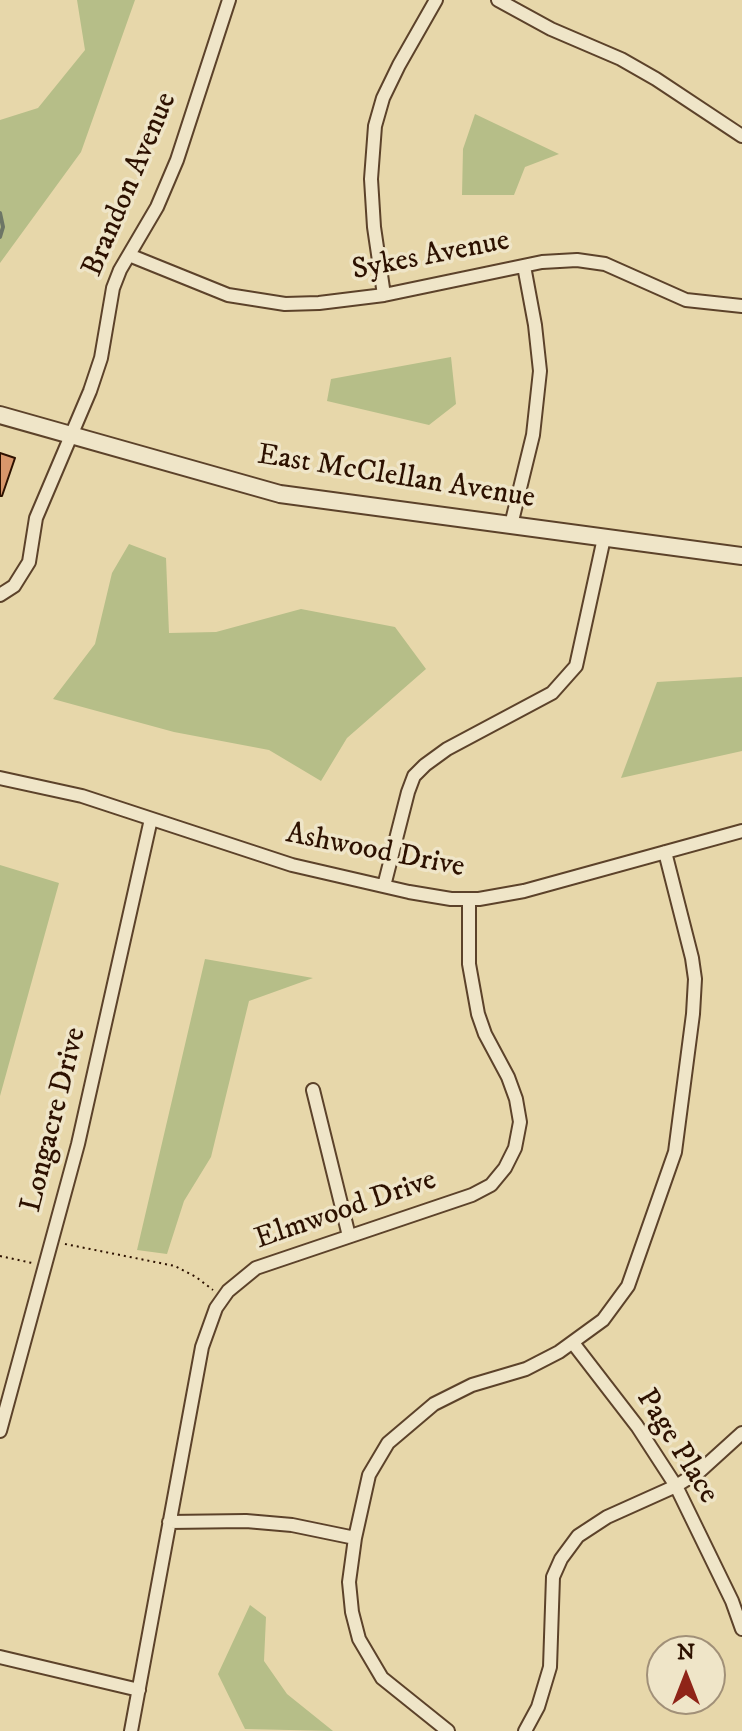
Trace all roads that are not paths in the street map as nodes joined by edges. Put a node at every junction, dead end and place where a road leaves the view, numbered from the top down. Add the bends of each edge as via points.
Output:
1 (229, 0) edge
2 (436, 0) edge
3 (498, 0) edge
4 (742, 136) edge
5 (129, 255) junction
6 (524, 266) junction
7 (384, 295) junction
8 (742, 306) edge
9 (0, 415) edge
10 (69, 435) junction
11 (511, 525) junction
12 (604, 538) junction
13 (742, 556) edge
14 (0, 595) edge
15 (0, 778) edge
16 (151, 819) junction
17 (742, 831) edge
18 (665, 852) junction
19 (384, 886) junction
20 (469, 899) junction
21 (313, 1090) dead end
22 (349, 1236) junction
23 (573, 1343) junction
24 (0, 1431) edge
25 (742, 1433) edge
26 (676, 1486) junction
27 (169, 1522) junction
28 (355, 1538) junction
29 (742, 1629) edge
30 (0, 1657) edge
31 (139, 1690) junction
32 (131, 1731) edge
33 (448, 1731) edge
34 (525, 1731) edge

1 - 5 street, Brandon Avenue via 177,160
2 - 7 street via 388,87 375,126 372,195
3 - 4 street via 621,59
5 - 7 street, Sykes Avenue via 205,287 257,301 319,303
5 - 10 street, Brandon Avenue via 113,288 90,391
6 - 7 street, Sykes Avenue
6 - 8 street, Sykes Avenue via 577,260 605,264 686,300
6 - 11 street via 540,371 533,435
9 - 10 street, East McClellan Avenue
10 - 11 street, East McClellan Avenue via 280,494
10 - 14 street, Brandon Avenue via 36,518 29,562 14,586
11 - 12 street, East McClellan Avenue
12 - 13 street, East McClellan Avenue
12 - 19 street via 576,666 552,693 447,749 414,776
15 - 16 street, Ashwood Drive via 82,796
16 - 19 street, Ashwood Drive via 292,865
16 - 24 street, Longacre Drive via 78,1144
17 - 18 street, Ashwood Drive
18 - 20 street, Ashwood Drive via 524,891
18 - 23 street via 695,979 675,1152 628,1286 603,1320
19 - 20 street, Ashwood Drive
20 - 22 street, Elmwood Drive via 469,964 485,1034 516,1099 520,1122 515,1148 491,1185
21 - 22 street
22 - 27 street, Elmwood Drive via 256,1268 223,1298 202,1347
23 - 26 street, Page Place
23 - 28 street via 526,1369 451,1394 412,1421 388,1443 369,1475
25 - 26 street
26 - 29 street, Page Place
26 - 34 street via 607,1517 578,1536 561,1559 553,1577 550,1667
27 - 28 street via 246,1521
27 - 31 street, Elmwood Drive
28 - 33 street via 349,1582 359,1639 382,1678
30 - 31 street
31 - 32 street, Elmwood Drive

